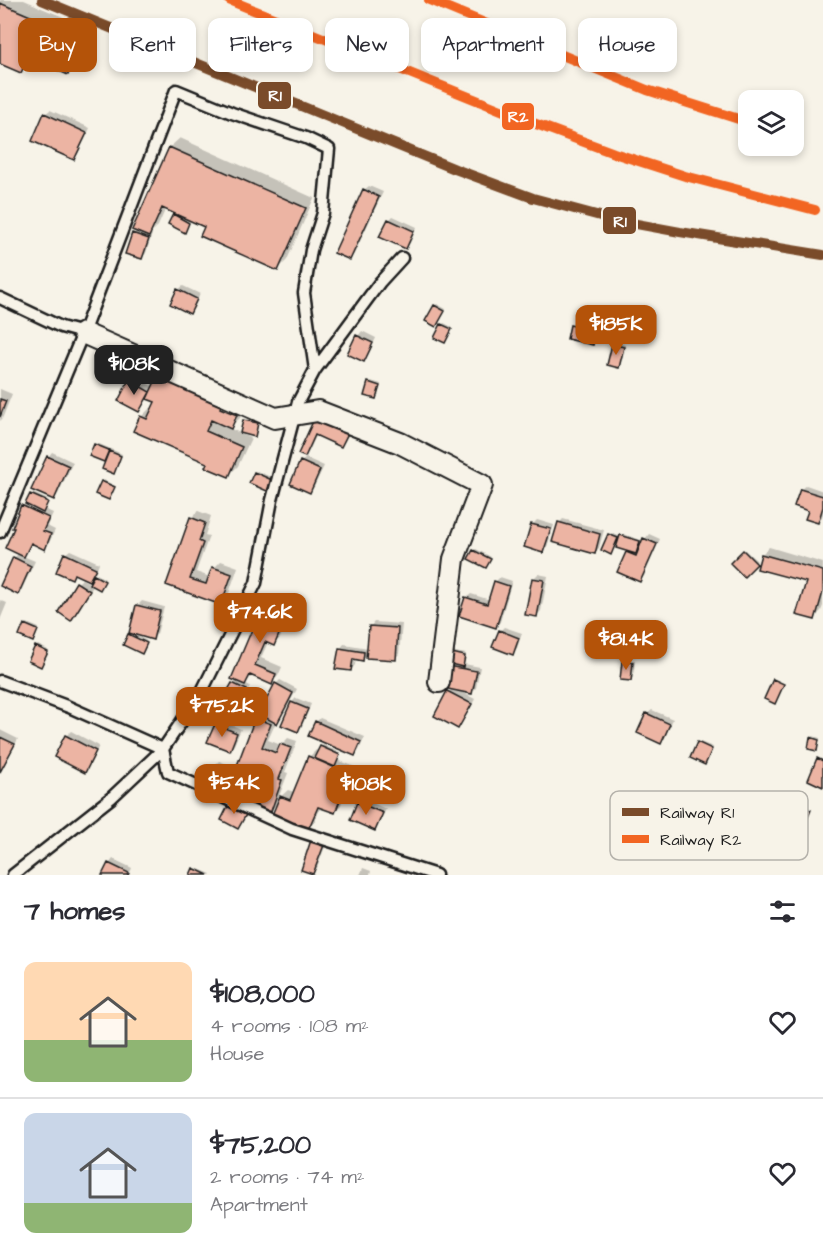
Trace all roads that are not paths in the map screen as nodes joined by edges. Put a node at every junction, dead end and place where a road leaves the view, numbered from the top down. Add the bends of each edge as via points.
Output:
1 (402, 258) dead end
2 (0, 298) edge
3 (83, 333) junction
4 (315, 370) junction
5 (295, 415) junction
6 (0, 532) edge
7 (0, 681) edge
8 (439, 682) dead end
9 (163, 749) junction
10 (13, 875) edge
11 (436, 875) edge

1 - 4 lane
2 - 3 lane via 61,327
3 - 4 lane via 176,90 329,149 323,213 311,250 304,292
3 - 5 street via 275,418
3 - 6 lane
4 - 5 lane
5 - 8 street via 318,411 400,443 482,485 454,559
5 - 9 lane via 272,500 256,583 201,693
7 - 9 lane
9 - 10 lane via 111,798
9 - 11 lane via 168,772 219,796 292,829

